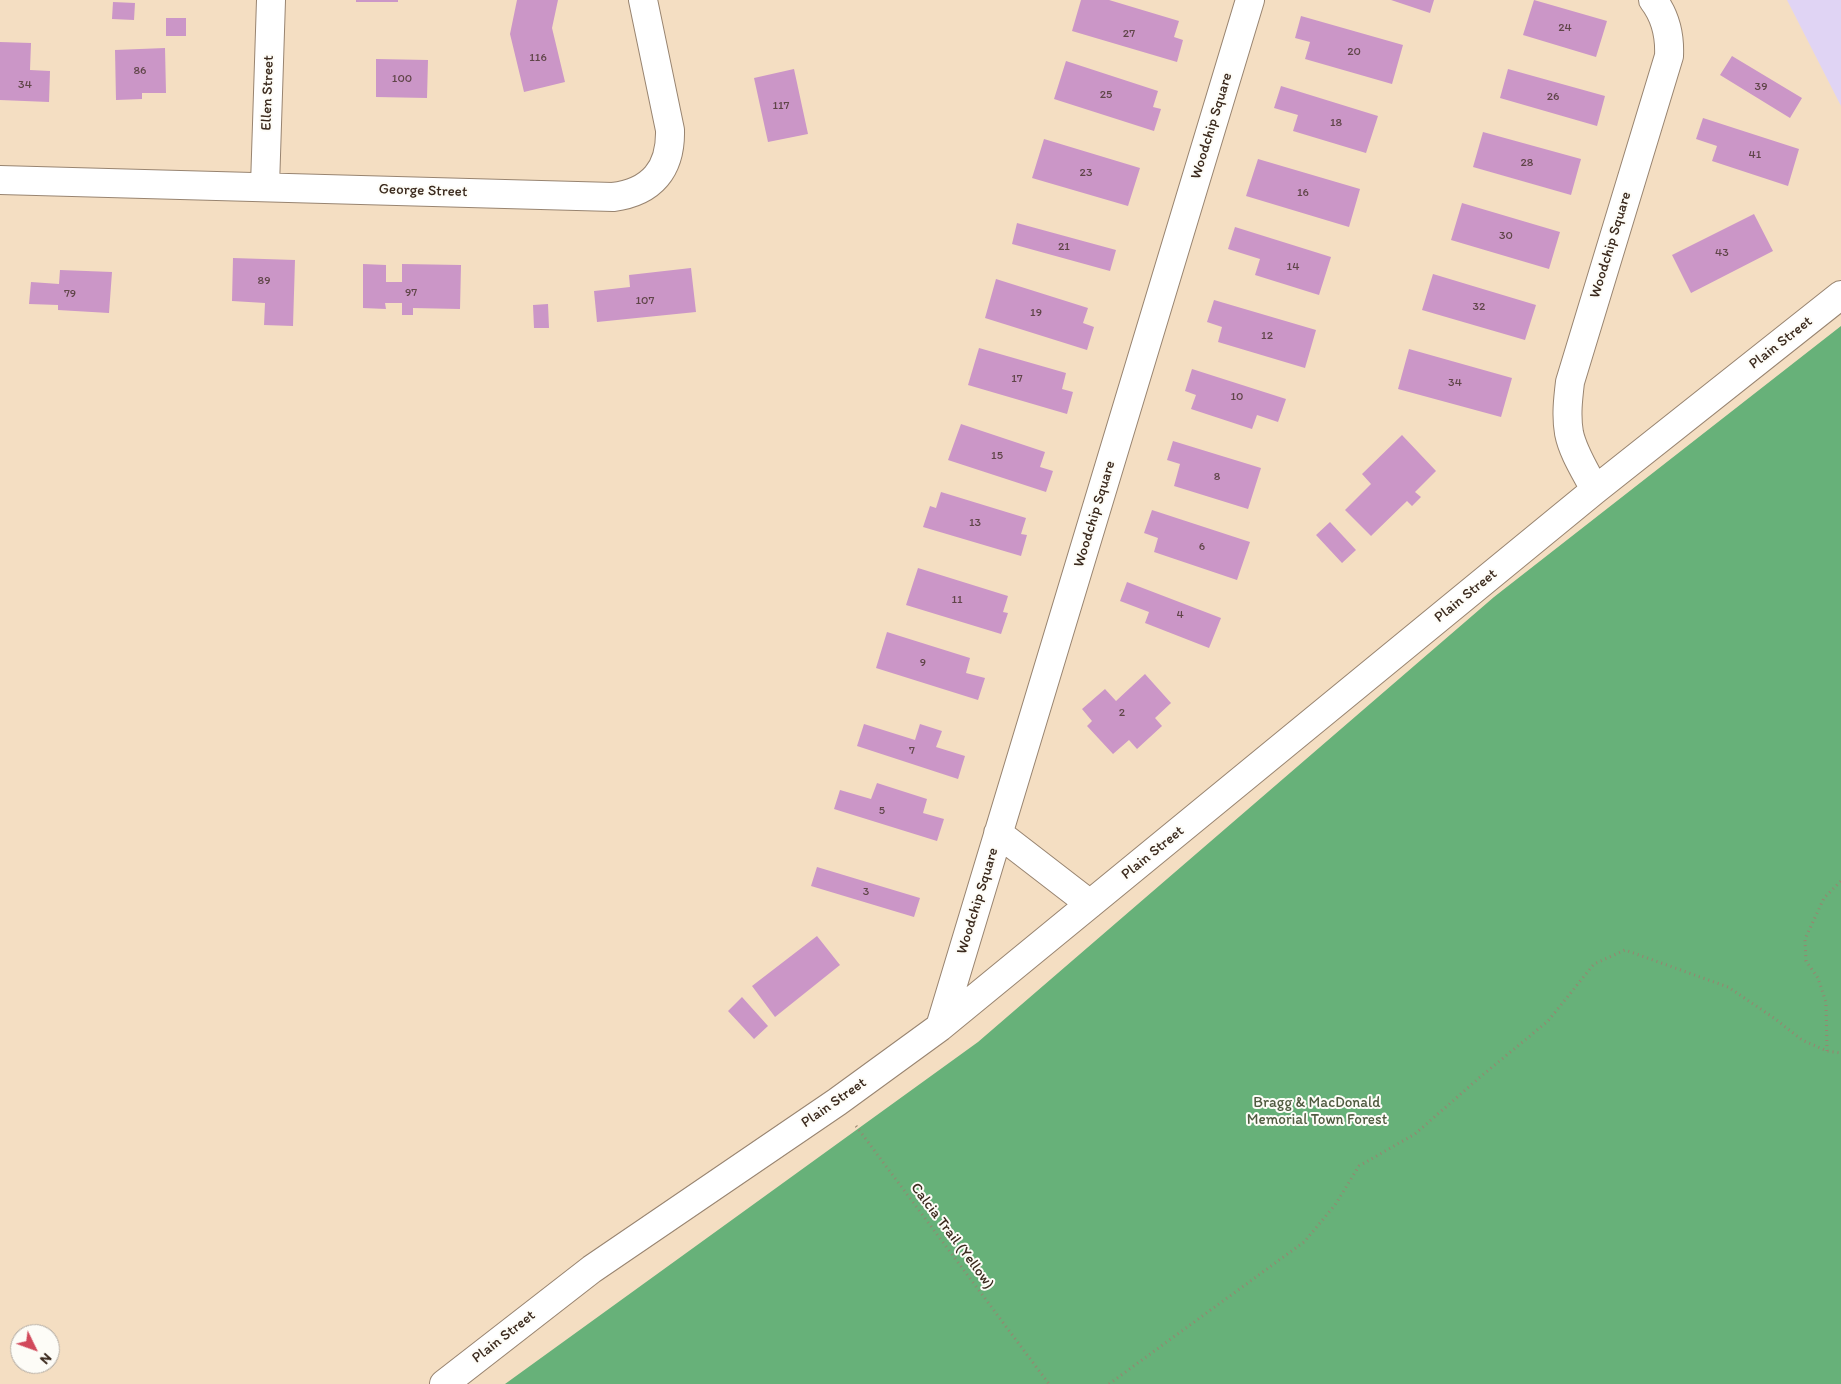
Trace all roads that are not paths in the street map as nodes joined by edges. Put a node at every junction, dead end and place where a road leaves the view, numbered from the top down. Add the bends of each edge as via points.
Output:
1 (271, 0) edge
2 (643, 0) edge
3 (1250, 0) edge
4 (1653, 0) edge
5 (0, 180) edge
6 (265, 186) junction
7 (1841, 295) edge
8 (1595, 490) junction
9 (998, 834) junction
10 (1090, 904) junction
11 (940, 1027) junction
12 (444, 1384) edge

1 - 6 street, Ellen Street
2 - 6 street, George Street via 671,144 662,170 639,191 613,197
3 - 9 street, Woodchip Square
4 - 8 street, Woodchip Square via 1668,29 1669,56 1570,382 1569,434
5 - 6 street, George Street
7 - 8 street, Plain Street
8 - 10 street, Plain Street
9 - 10 street
9 - 11 street, Woodchip Square
10 - 11 street, Plain Street
11 - 12 street, Plain Street via 837,1102 592,1269

